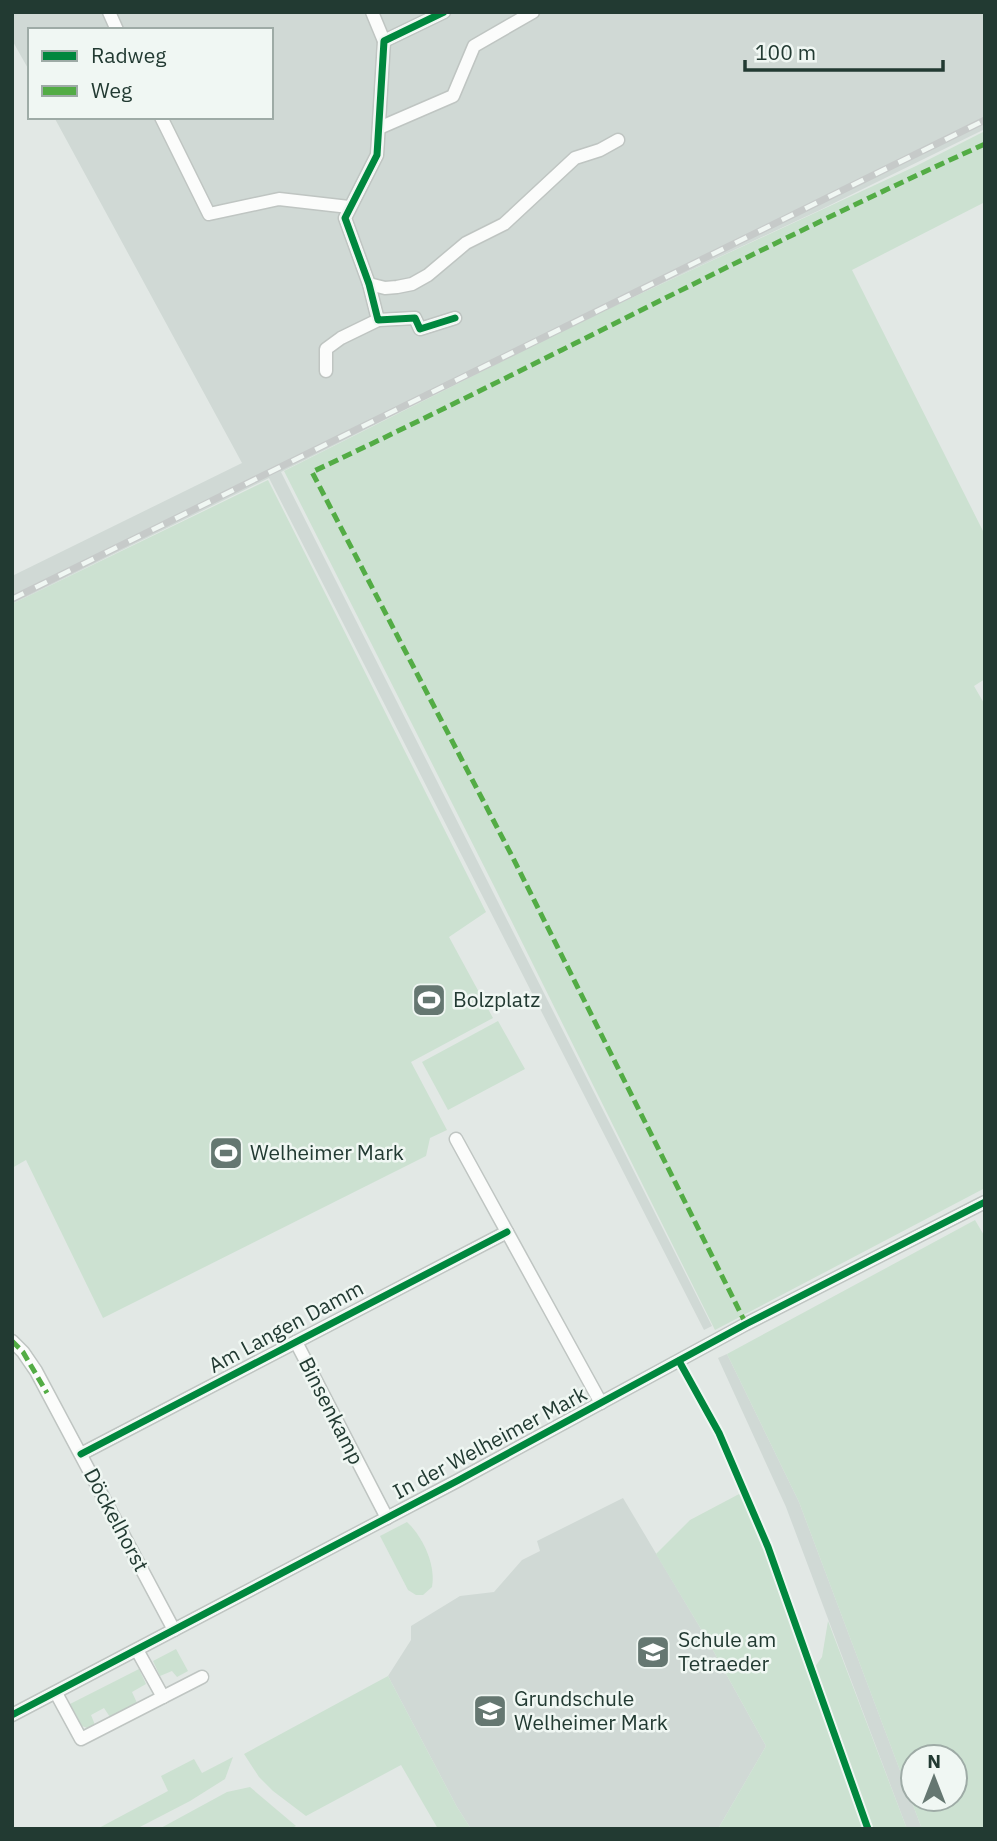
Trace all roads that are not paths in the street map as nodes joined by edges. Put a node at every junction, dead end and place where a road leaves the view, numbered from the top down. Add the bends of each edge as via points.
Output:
1 (109, 12) edge
2 (372, 12) edge
3 (444, 12) edge
4 (533, 12) edge
5 (116, 28) edge
6 (384, 41) junction
7 (162, 119) edge
8 (379, 128) junction
9 (618, 140) dead end
10 (349, 207) junction
11 (369, 284) junction
12 (456, 318) dead end
13 (378, 320) junction
14 (326, 371) dead end
15 (456, 1139) dead end
16 (985, 1202) edge
17 (507, 1232) junction
18 (12, 1341) edge
19 (296, 1342) junction
20 (601, 1403) junction
21 (81, 1454) junction
22 (387, 1518) junction
23 (174, 1630) junction
24 (137, 1650) junction
25 (202, 1677) dead end
26 (56, 1693) junction
27 (163, 1697) junction
28 (12, 1715) edge

1 - 5 street
2 - 6 street
3 - 6 street
4 - 8 street via 474,46 453,96
6 - 8 street
7 - 10 street via 209,214 279,199
8 - 10 street via 377,155
9 - 11 street via 575,158 504,224 466,243 412,284 385,288
10 - 11 street via 345,218
11 - 13 street
12 - 13 street via 420,329 415,318
13 - 14 street via 326,349
15 - 17 street
16 - 20 street, In der Welheimer Mark
17 - 19 street, Am Langen Damm
17 - 20 street
18 - 21 street, Döckelhorst via 36,1371
19 - 21 street, Am Langen Damm
19 - 22 street, Binsenkamp
20 - 22 street, In der Welheimer Mark
21 - 23 street, Döckelhorst
22 - 23 street, In der Welheimer Mark
23 - 24 street, In der Welheimer Mark
24 - 26 street, In der Welheimer Mark
24 - 27 street
25 - 27 street
26 - 27 street via 81,1739
26 - 28 street, In der Welheimer Mark

